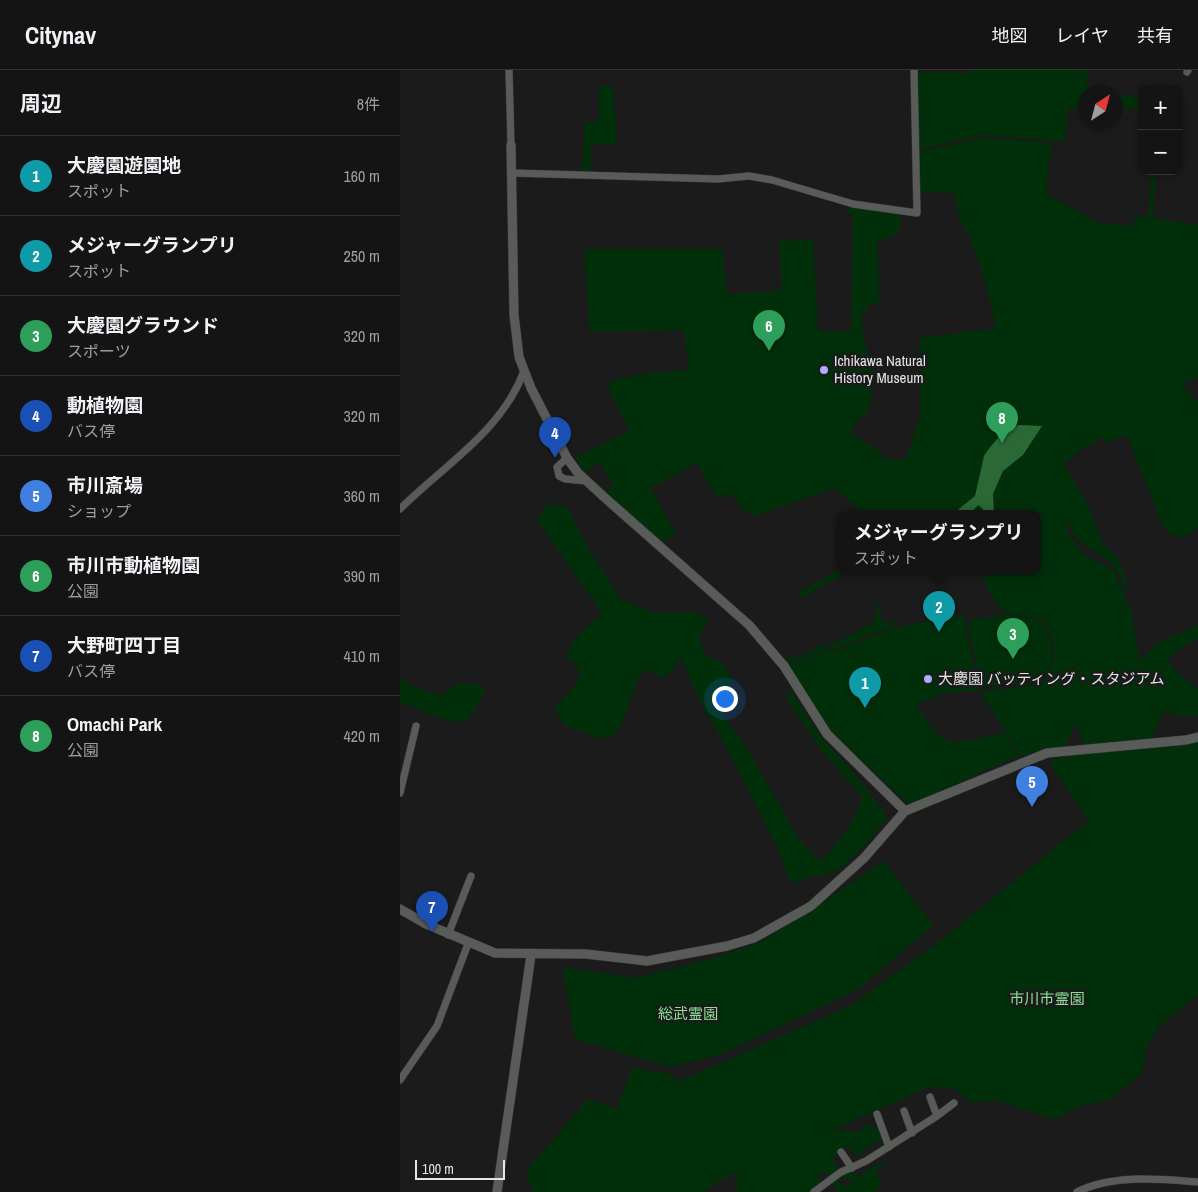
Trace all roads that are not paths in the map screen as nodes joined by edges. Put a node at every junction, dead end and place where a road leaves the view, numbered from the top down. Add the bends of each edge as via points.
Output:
1 (509, 70) edge
2 (914, 70) edge
3 (511, 145) joint
4 (512, 173) junction
5 (524, 371) junction
6 (567, 458) junction
7 (587, 481) junction
8 (400, 509) edge
9 (416, 726) dead end
10 (1198, 736) edge
11 (400, 793) edge
12 (905, 811) junction
13 (471, 876) dead end
14 (400, 909) edge
15 (448, 935) junction
16 (468, 944) junction
17 (531, 955) junction
18 (400, 1080) edge
19 (930, 1097) dead end
20 (954, 1103) dead end
21 (904, 1112) dead end
22 (877, 1114) dead end
23 (937, 1116) junction
24 (912, 1133) junction
25 (889, 1147) junction
26 (841, 1152) dead end
27 (852, 1168) junction
28 (1198, 1182) edge
29 (497, 1192) edge
30 (814, 1192) edge
31 (1077, 1192) edge

1 - 3 street
2 - 4 street via 917,213 853,204 749,176 718,179
3 - 4 street
4 - 5 street via 515,330
5 - 6 street
5 - 8 street via 503,411 480,438
6 - 7 street
6 - 7 street via 557,466 559,476
7 - 12 street via 749,625 784,666 827,734
9 - 11 street
10 - 12 street via 1186,740 1046,753
12 - 17 street via 869,852 823,896 798,914 741,943 647,961 586,954
13 - 15 street
14 - 15 street
15 - 16 street
16 - 17 street via 494,953
16 - 18 street via 437,1026
17 - 29 street
19 - 23 street
20 - 23 street
21 - 24 street
22 - 25 street
23 - 24 street
24 - 25 street
25 - 27 street
26 - 27 street
27 - 30 street
28 - 31 street via 1101,1182

